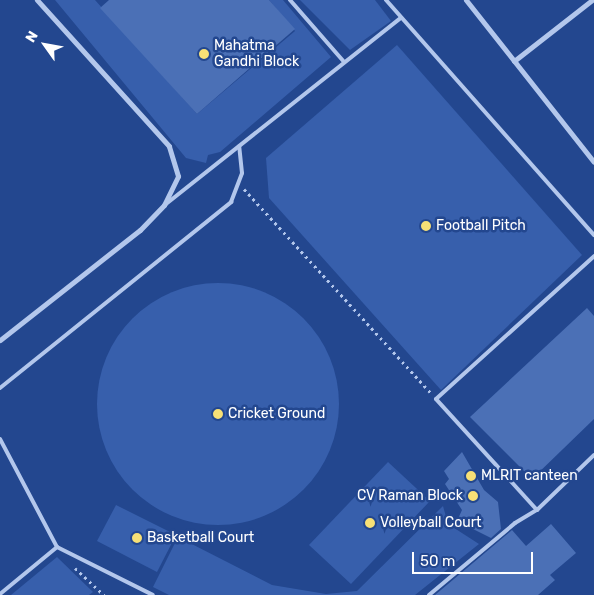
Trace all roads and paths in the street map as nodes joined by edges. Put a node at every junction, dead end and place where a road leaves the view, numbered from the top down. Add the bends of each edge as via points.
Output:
1 (37, 0) edge
2 (290, 0) edge
3 (386, 0) edge
4 (466, 0) edge
5 (592, 0) edge
6 (402, 18) junction
7 (514, 61) junction
8 (344, 62) junction
9 (239, 146) junction
10 (594, 162) edge
11 (238, 182) junction
12 (164, 205) junction
13 (594, 235) edge
14 (594, 256) edge
15 (0, 340) edge
16 (0, 388) edge
17 (436, 399) junction
18 (0, 439) edge
19 (594, 455) edge
20 (537, 510) junction
21 (57, 547) junction
22 (70, 562) dead end
23 (0, 594) edge
24 (104, 595) edge
25 (153, 595) edge
26 (429, 595) edge

1 - 12 street via 169,146 178,176
2 - 8 lane
3 - 6 lane
4 - 7 street
5 - 7 street
6 - 8 lane
6 - 13 lane
7 - 10 street
8 - 9 lane
9 - 11 lane via 242,173
9 - 12 lane
11 - 16 lane via 231,202
11 - 17 path
12 - 15 street via 140,230
14 - 17 lane
17 - 20 lane
18 - 21 lane
19 - 20 lane
20 - 26 lane via 515,523
21 - 23 lane
21 - 25 lane
22 - 24 path

